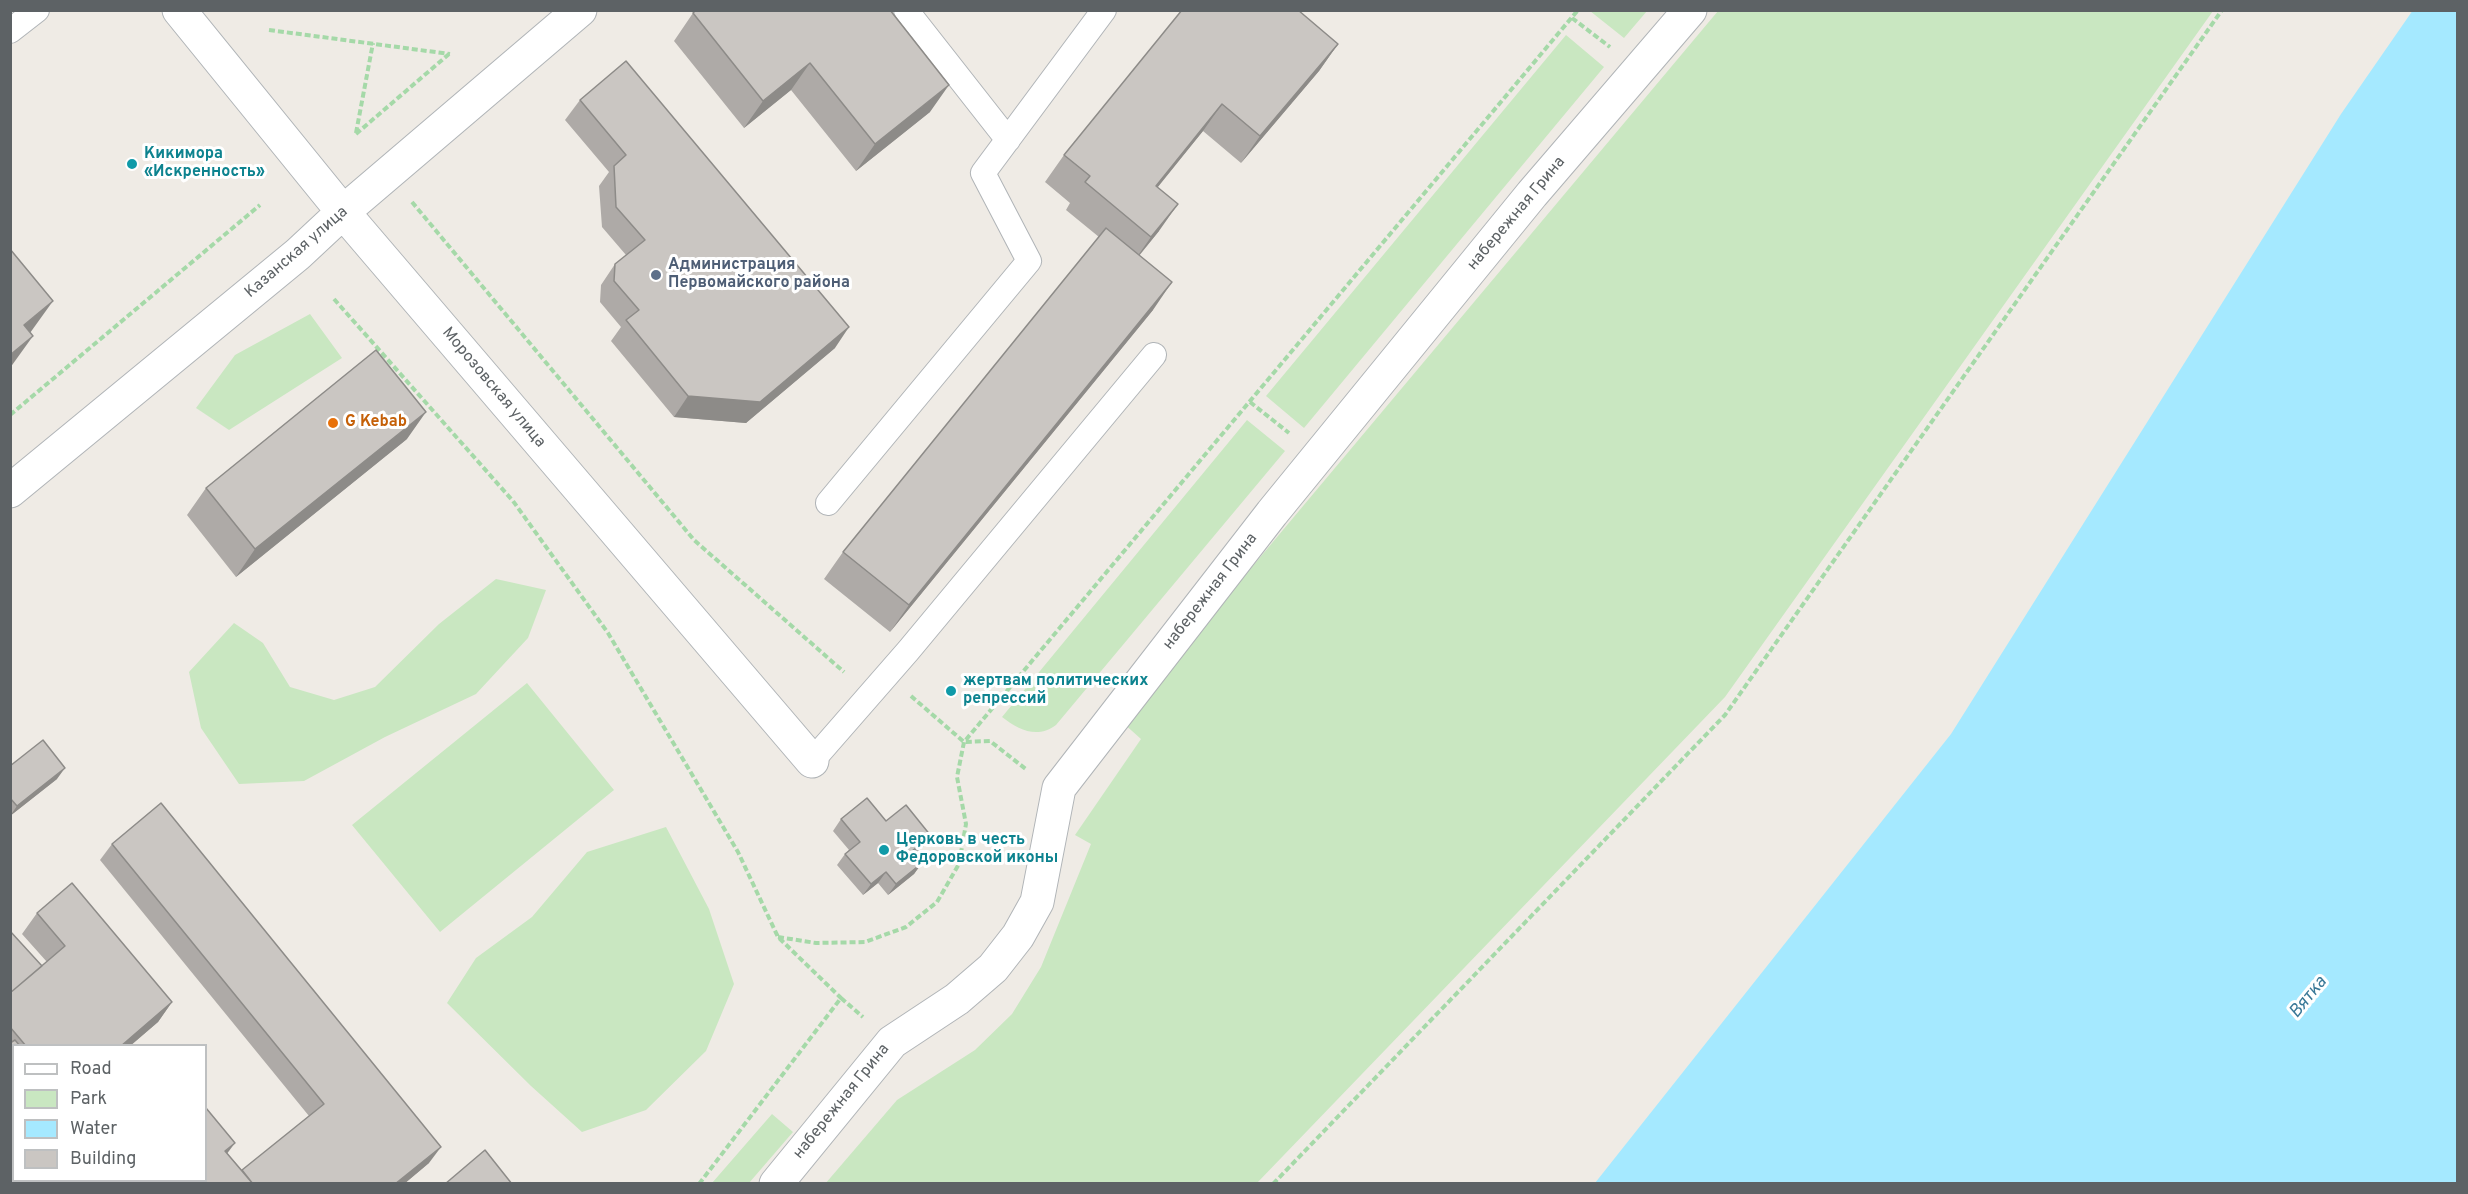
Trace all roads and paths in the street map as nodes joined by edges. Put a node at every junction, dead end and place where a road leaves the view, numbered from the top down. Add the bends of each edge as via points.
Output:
1 (37, 10) edge
2 (179, 10) edge
3 (580, 10) edge
4 (906, 10) edge
5 (1104, 10) edge
6 (1578, 10) edge
7 (1690, 10) edge
8 (2222, 10) edge
9 (1572, 18) junction
10 (269, 30) dead end
11 (10, 32) edge
12 (373, 43) junction
13 (1615, 51) dead end
14 (1008, 140) junction
15 (410, 199) dead end
16 (260, 205) dead end
17 (343, 212) junction
18 (334, 299) dead end
19 (1154, 356) dead end
20 (1250, 402) junction
21 (10, 415) edge
22 (1293, 437) dead end
23 (10, 491) edge
24 (828, 503) dead end
25 (885, 675) junction
26 (964, 742) junction
27 (812, 761) joint
28 (1020, 766) dead end
29 (778, 937) junction
30 (841, 998) junction
31 (892, 1042) junction
32 (699, 1184) edge
33 (776, 1184) edge
34 (1273, 1184) edge

1 - 11 lane
2 - 17 street, Морозовская улица
3 - 17 street, Казанская улица
4 - 14 lane
5 - 14 lane
6 - 9 path
7 - 31 street, набережная Грина via 1525,203 1272,513 1059,788 1037,902 993,968 957,999
8 - 34 path via 1725,715
9 - 13 path
9 - 20 path
10 - 12 path
12 - 12 path via 364,88 356,134 450,54
14 - 24 lane via 983,172 1029,261
15 - 25 path via 694,540 857,683
16 - 21 path
17 - 23 street, Казанская улица via 298,254
17 - 27 street, Морозовская улица
18 - 29 path via 513,501 608,633 738,852
19 - 25 lane
20 - 22 path
20 - 26 path
25 - 26 path
25 - 27 lane
26 - 28 path via 990,741
26 - 29 path via 957,777 966,824 959,864 937,902 906,927 865,942 816,943
29 - 30 path
30 - 31 path
30 - 32 path
31 - 33 street, набережная Грина

